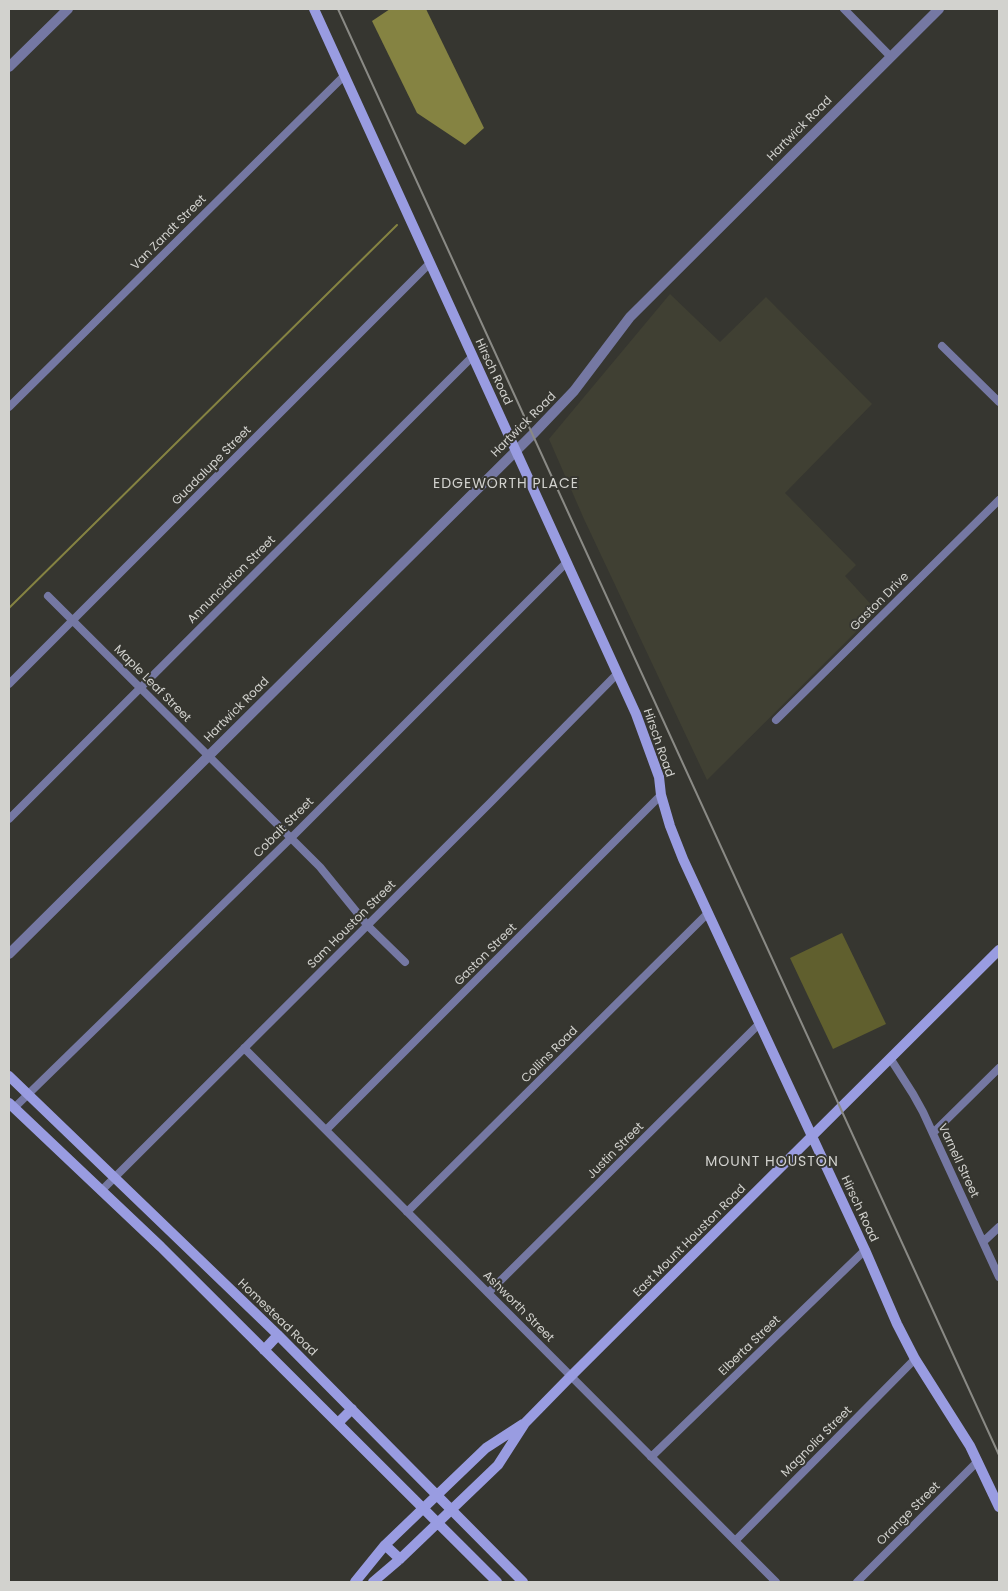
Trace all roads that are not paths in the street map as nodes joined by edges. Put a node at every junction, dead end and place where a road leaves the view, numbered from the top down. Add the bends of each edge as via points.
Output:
1 (68, 9) edge
2 (314, 9) edge
3 (844, 9) edge
4 (939, 9) edge
5 (890, 57) junction
6 (9, 67) edge
7 (345, 75) junction
8 (430, 263) junction
9 (942, 346) dead end
10 (472, 357) junction
11 (999, 402) edge
12 (9, 407) edge
13 (516, 452) junction
14 (999, 500) edge
15 (567, 562) junction
16 (48, 596) dead end
17 (73, 621) junction
18 (617, 674) junction
19 (9, 684) edge
20 (140, 688) junction
21 (776, 720) dead end
22 (209, 756) junction
23 (661, 795) junction
24 (9, 819) edge
25 (291, 838) junction
26 (708, 913) junction
27 (368, 926) junction
28 (999, 950) edge
29 (9, 954) edge
30 (405, 962) dead end
31 (759, 1024) junction
32 (244, 1048) junction
33 (890, 1058) junction
34 (999, 1068) edge
35 (9, 1076) edge
36 (27, 1095) junction
37 (11, 1106) edge
38 (326, 1130) junction
39 (933, 1133) junction
40 (812, 1137) junction
41 (114, 1177) junction
42 (101, 1191) junction
43 (407, 1212) junction
44 (999, 1227) edge
45 (983, 1242) junction
46 (190, 1250) junction
47 (865, 1250) junction
48 (179, 1265) junction
49 (999, 1277) edge
50 (488, 1293) junction
51 (278, 1335) junction
52 (264, 1350) junction
53 (916, 1359) junction
54 (571, 1376) junction
55 (352, 1409) junction
56 (338, 1423) junction
57 (525, 1423) junction
58 (651, 1457) junction
59 (978, 1461) junction
60 (437, 1495) junction
61 (999, 1507) edge
62 (423, 1508) junction
63 (451, 1510) junction
64 (438, 1523) junction
65 (735, 1541) junction
66 (385, 1546) junction
67 (400, 1559) junction
68 (355, 1582) edge
69 (373, 1582) edge
70 (497, 1582) edge
71 (523, 1582) edge
72 (776, 1582) edge
73 (857, 1582) edge

1 - 6 street
2 - 7 main road, Hirsch Road
3 - 5 street
4 - 5 street, Hartwick Road
5 - 13 street, Hartwick Road via 630,317 574,392
7 - 8 main road, Hirsch Road
7 - 12 street, Van Zandt Street
8 - 10 main road, Hirsch Road
8 - 17 street, Guadalupe Street
9 - 11 street
10 - 13 main road, Hirsch Road
10 - 20 street, Annunciation Street
13 - 15 main road, Hirsch Road
13 - 22 street, Hartwick Road
14 - 21 street, Gaston Drive
15 - 18 main road, Hirsch Road
15 - 25 street, Cobalt Street
16 - 17 street, Maple Leaf Street
17 - 19 street, Guadalupe Street
17 - 20 street, Maple Leaf Street
18 - 23 main road, Hirsch Road via 649,749 659,777
18 - 27 street, Sam Houston Street
20 - 22 street, Maple Leaf Street
20 - 24 street, Annunciation Street
22 - 25 street, Maple Leaf Street
22 - 29 street, Hartwick Road
23 - 26 main road, Hirsch Road via 676,841
23 - 38 street, Gaston Street
25 - 27 street, Maple Leaf Street via 320,867
25 - 36 street, Cobalt Street
26 - 31 main road, Hirsch Road
26 - 43 street, Collins Road
27 - 30 street, Maple Leaf Street
27 - 32 street, Sam Houston Street
28 - 33 main road, East Mount Houston Road
31 - 40 main road, Hirsch Road
31 - 50 street, Justin Street
32 - 38 street, Ashworth Street
32 - 41 street, Sam Houston Street
33 - 39 street, Varnell Street via 914,1094
33 - 40 main road, East Mount Houston Road
34 - 39 street
35 - 36 main road, Homestead Road
36 - 37 street, Cobalt Street
36 - 41 main road, Homestead Road
37 - 42 main road
38 - 43 street, Ashworth Street
39 - 45 street, Varnell Street
40 - 47 main road, Hirsch Road
40 - 54 main road, East Mount Houston Road
41 - 42 street, Sam Houston Street
41 - 46 main road, Homestead Road
42 - 48 main road
43 - 50 street, Ashworth Street
44 - 45 street
45 - 49 street, Varnell Street
46 - 48 main road
46 - 51 main road, Homestead Road
47 - 53 main road, Hirsch Road
47 - 58 street, Elberta Street
48 - 52 main road
50 - 54 street, Ashworth Street
51 - 52 main road
51 - 55 main road, Homestead Road
52 - 56 main road
53 - 59 main road, Hirsch Road
53 - 65 street, Magnolia Street
54 - 57 main road, East Mount Houston Road
54 - 58 street, Ashworth Street
55 - 56 main road
55 - 60 main road, Homestead Road
56 - 62 main road
57 - 60 main road, East Mount Houston Road via 486,1448
57 - 63 main road, East Mount Houston Road via 498,1465
58 - 65 street, Ashworth Street
59 - 61 main road, Hirsch Road
59 - 73 street, Orange Street
60 - 62 main road, East Mount Houston Road
60 - 63 main road, Homestead Road
62 - 64 main road
62 - 66 main road, East Mount Houston Road
63 - 64 main road, East Mount Houston Road
63 - 71 main road, Homestead Road
64 - 67 main road, East Mount Houston Road
64 - 70 main road
65 - 72 street, Ashworth Street
66 - 67 main road
66 - 68 main road, East Mount Houston Road
67 - 69 main road, East Mount Houston Road

